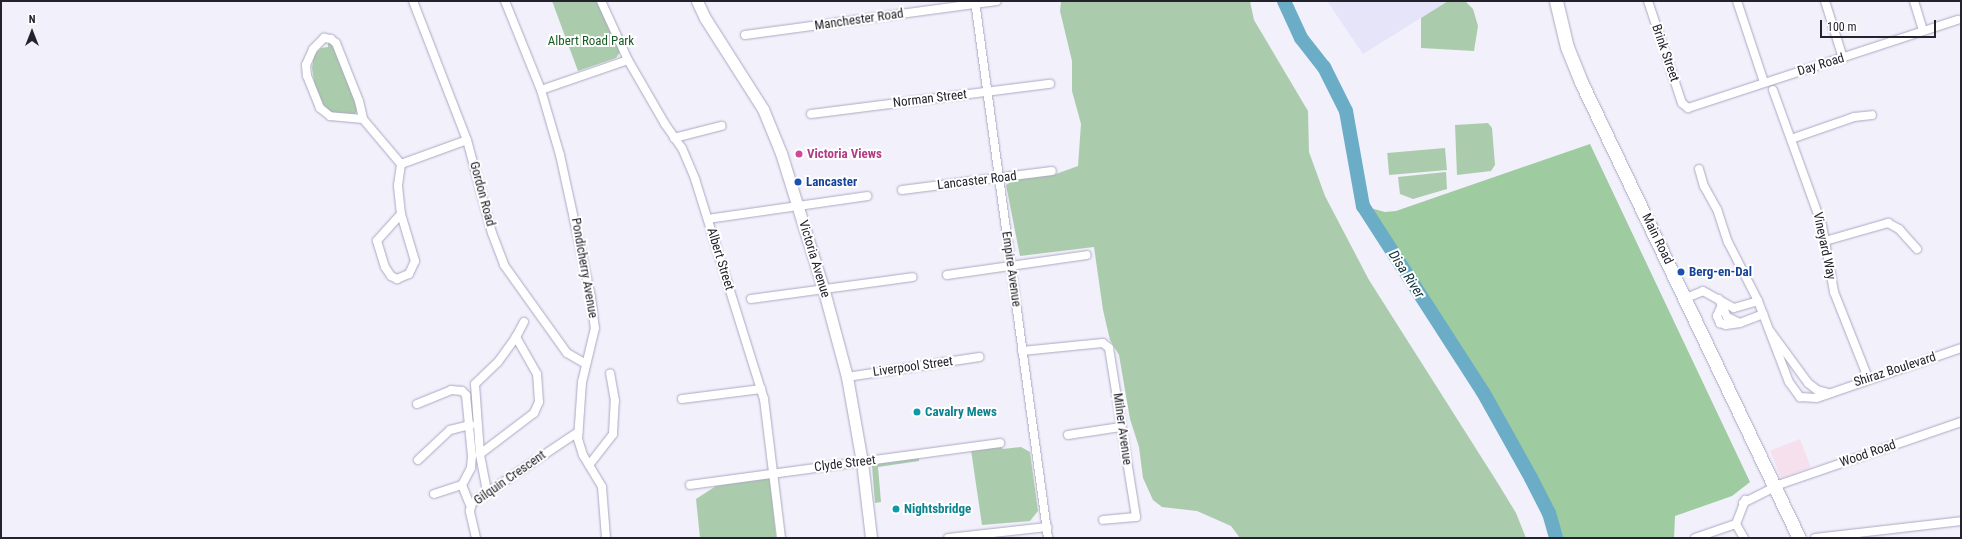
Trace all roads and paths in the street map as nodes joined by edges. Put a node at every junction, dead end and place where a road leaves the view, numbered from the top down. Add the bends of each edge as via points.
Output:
1 (413, 1) edge
2 (505, 1) edge
3 (601, 1) edge
4 (697, 1) edge
5 (997, 1) edge
6 (1556, 1) edge
7 (1648, 1) edge
8 (1737, 1) edge
9 (1825, 1) edge
10 (1914, 1) edge
11 (975, 3) edge
12 (1958, 20) dead end
13 (1923, 30) junction
14 (745, 36) dead end
15 (1843, 58) junction
16 (628, 60) junction
17 (1764, 82) junction
18 (1050, 84) dead end
19 (541, 90) junction
20 (1773, 90) dead end
21 (988, 92) junction
22 (1683, 106) joint
23 (811, 114) dead end
24 (1872, 115) dead end
25 (363, 119) junction
26 (721, 126) dead end
27 (674, 138) junction
28 (1791, 139) junction
29 (467, 140) junction
30 (401, 164) junction
31 (1699, 169) dead end
32 (1052, 171) dead end
33 (999, 178) junction
34 (902, 190) dead end
35 (867, 196) dead end
36 (798, 206) junction
37 (401, 214) junction
38 (708, 219) junction
39 (1825, 241) junction
40 (1918, 249) dead end
41 (1088, 255) dead end
42 (1011, 266) junction
43 (947, 275) dead end
44 (913, 277) dead end
45 (824, 291) junction
46 (1718, 297) junction
47 (1686, 298) junction
48 (751, 299) dead end
49 (1758, 301) junction
50 (1763, 314) junction
51 (524, 322) dead end
52 (1769, 330) junction
53 (516, 337) junction
54 (1961, 348) edge
55 (1022, 351) junction
56 (980, 357) dead end
57 (586, 364) junction
58 (610, 373) dead end
59 (847, 377) junction
60 (1868, 378) junction
61 (761, 389) junction
62 (1828, 393) junction
63 (682, 399) dead end
64 (417, 404) dead end
65 (1961, 422) edge
66 (470, 425) junction
67 (1120, 427) junction
68 (578, 432) junction
69 (1068, 435) dead end
70 (1000, 444) dead end
71 (480, 454) junction
72 (418, 460) dead end
73 (862, 462) junction
74 (589, 465) junction
75 (774, 473) junction
76 (462, 485) junction
77 (690, 485) dead end
78 (1775, 486) junction
79 (487, 491) junction
80 (434, 494) dead end
81 (470, 505) junction
82 (1103, 520) dead end
83 (1961, 521) edge
84 (1736, 524) junction
85 (1046, 527) junction
86 (999, 535) edge
87 (1858, 536) edge
88 (476, 538) edge
89 (606, 538) edge
90 (781, 538) edge
91 (871, 538) edge
92 (948, 538) edge
93 (1048, 538) edge
94 (1696, 538) edge
95 (1744, 538) edge
96 (1799, 538) edge
97 (1815, 538) edge

1 - 29 street, Gordon Road
2 - 19 street, Pondicherry Avenue
3 - 16 street, Albert Street
4 - 36 street, Victoria Avenue via 705,18 764,109
5 - 11 street, Manchester Road
6 - 47 main road, Main Road via 1567,47 1581,82
7 - 22 street, Brink Street
8 - 17 street
9 - 15 street
10 - 13 street
11 - 14 street, Manchester Road
11 - 21 street, Empire Avenue
12 - 13 street, Day Road
13 - 15 street, Day Road
15 - 17 street, Day Road
16 - 19 street
16 - 27 street, Albert Street
17 - 22 street, Day Road via 1692,107
18 - 21 street, Norman Street
19 - 57 street, Pondicherry Avenue via 573,206 593,306 595,328
20 - 28 street, Vineyard Way
21 - 23 street, Norman Street
21 - 33 street, Empire Avenue
24 - 28 street via 1854,117
25 - 25 street via 359,101 336,44 331,39 324,38 313,49 306,65 307,76 320,108 330,116
25 - 30 street
26 - 27 street
27 - 38 street, Albert Street via 687,157
28 - 39 street, Vineyard Way via 1822,224
29 - 30 street
29 - 57 street, Gordon Road via 492,233 504,265 567,353
30 - 37 street via 398,186
31 - 49 street, Shiraz Boulevard via 1728,242
32 - 33 street, Lancaster Road
33 - 34 street, Lancaster Road
33 - 42 street, Empire Avenue
35 - 36 street
36 - 38 street
36 - 45 street, Victoria Avenue
37 - 37 street via 377,241 387,271 397,279 409,274 415,261
38 - 61 street, Albert Street
39 - 40 street via 1888,223 1899,229
39 - 60 street, Vineyard Way via 1834,292
41 - 42 street
42 - 43 street
42 - 55 street, Empire Avenue
44 - 45 street
45 - 48 street
45 - 59 street, Victoria Avenue
46 - 47 street via 1703,291
46 - 49 street via 1734,308
46 - 50 street via 1728,317 1740,323
47 - 78 main road, Main Road
49 - 50 street, Shiraz Boulevard
50 - 52 street, Shiraz Boulevard
51 - 53 street
52 - 62 street, Shiraz Boulevard via 1808,383 1817,390
52 - 62 street, Shiraz Boulevard via 1797,394 1809,399
53 - 71 street via 498,362 475,384
53 - 71 street via 537,374 539,402 534,414
54 - 60 street, Shiraz Boulevard
55 - 67 street, Milner Avenue via 1103,343 1108,346 1111,352
55 - 85 street, Empire Avenue
56 - 59 street, Liverpool Street
57 - 68 street, Pondicherry Avenue via 579,401
58 - 74 street via 615,401 613,434
59 - 73 street, Victoria Avenue
60 - 62 street, Shiraz Boulevard
61 - 63 street
61 - 75 street, Albert Street
64 - 66 street via 451,390 462,391 467,398
65 - 78 street, Wood Road
66 - 72 street via 450,430
66 - 76 street via 472,463
67 - 69 street
67 - 82 street, Milner Avenue via 1136,517
68 - 74 street, Pondicherry Avenue via 580,446
68 - 79 street, Gilquin Crescent
70 - 73 street, Clyde Street
71 - 79 street
73 - 75 street, Clyde Street
73 - 91 street, Victoria Avenue
74 - 89 street, Pondicherry Avenue via 602,487
75 - 77 street, Clyde Street
75 - 90 street, Albert Street
76 - 80 street
76 - 81 street
78 - 84 street, Wood Road via 1743,503
78 - 96 main road, Main Road
79 - 81 street, Gilquin Crescent
81 - 88 street, Gilquin Crescent
83 - 87 street
84 - 94 street
84 - 95 street
85 - 86 street
85 - 93 street, Empire Avenue
86 - 92 street
87 - 97 street

